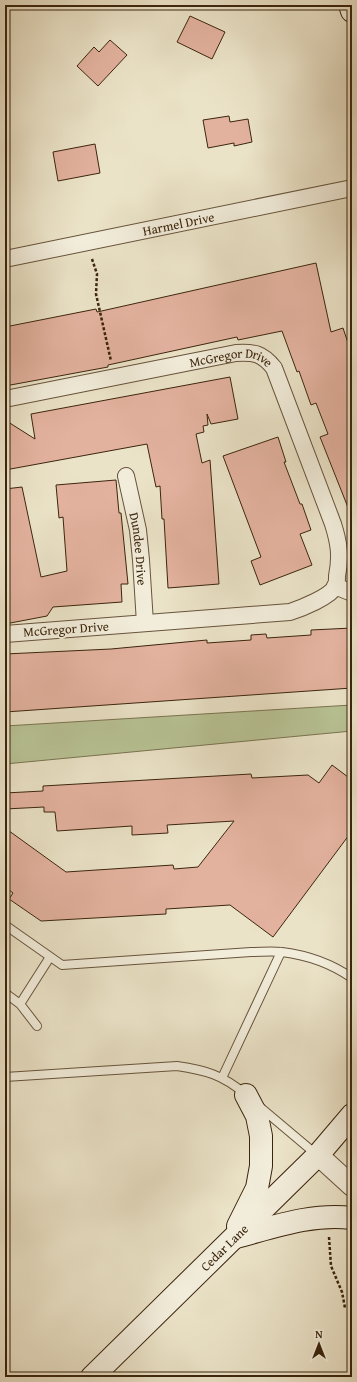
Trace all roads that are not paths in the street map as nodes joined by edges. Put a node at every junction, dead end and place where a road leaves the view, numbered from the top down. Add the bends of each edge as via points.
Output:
1 (350, 5) edge
2 (352, 11) edge
3 (352, 188) edge
4 (5, 259) edge
5 (5, 399) edge
6 (126, 476) dead end
7 (336, 586) junction
8 (352, 593) edge
9 (145, 623) junction
10 (5, 634) edge
11 (5, 925) edge
12 (281, 952) junction
13 (50, 957) junction
14 (352, 978) edge
15 (5, 993) edge
16 (20, 1004) junction
17 (37, 1026) dead end
18 (5, 1077) edge
19 (222, 1078) junction
20 (246, 1095) junction
21 (352, 1115) edge
22 (318, 1155) junction
23 (352, 1186) edge
24 (352, 1218) edge
25 (233, 1238) junction
26 (92, 1377) edge

1 - 2 main road
3 - 4 street, Harmel Drive
5 - 7 street, McGregor Drive via 236,353 258,354 268,360 274,368 333,524 340,557
6 - 9 street, Dundee Drive via 142,560
7 - 8 street
7 - 9 street, McGregor Drive via 316,601 290,612
9 - 10 street, McGregor Drive
11 - 13 lane
12 - 13 lane via 62,965
12 - 14 lane via 305,956 342,970
12 - 19 lane
13 - 16 lane
15 - 16 lane
16 - 17 lane
18 - 19 lane via 177,1066 201,1070
19 - 20 lane
20 - 22 lane
20 - 25 main road via 257,1116 262,1166 257,1188
21 - 22 main road, Cedar Lane
22 - 23 street
22 - 25 main road, Cedar Lane
24 - 25 main road via 311,1218
25 - 26 main road, Cedar Lane

